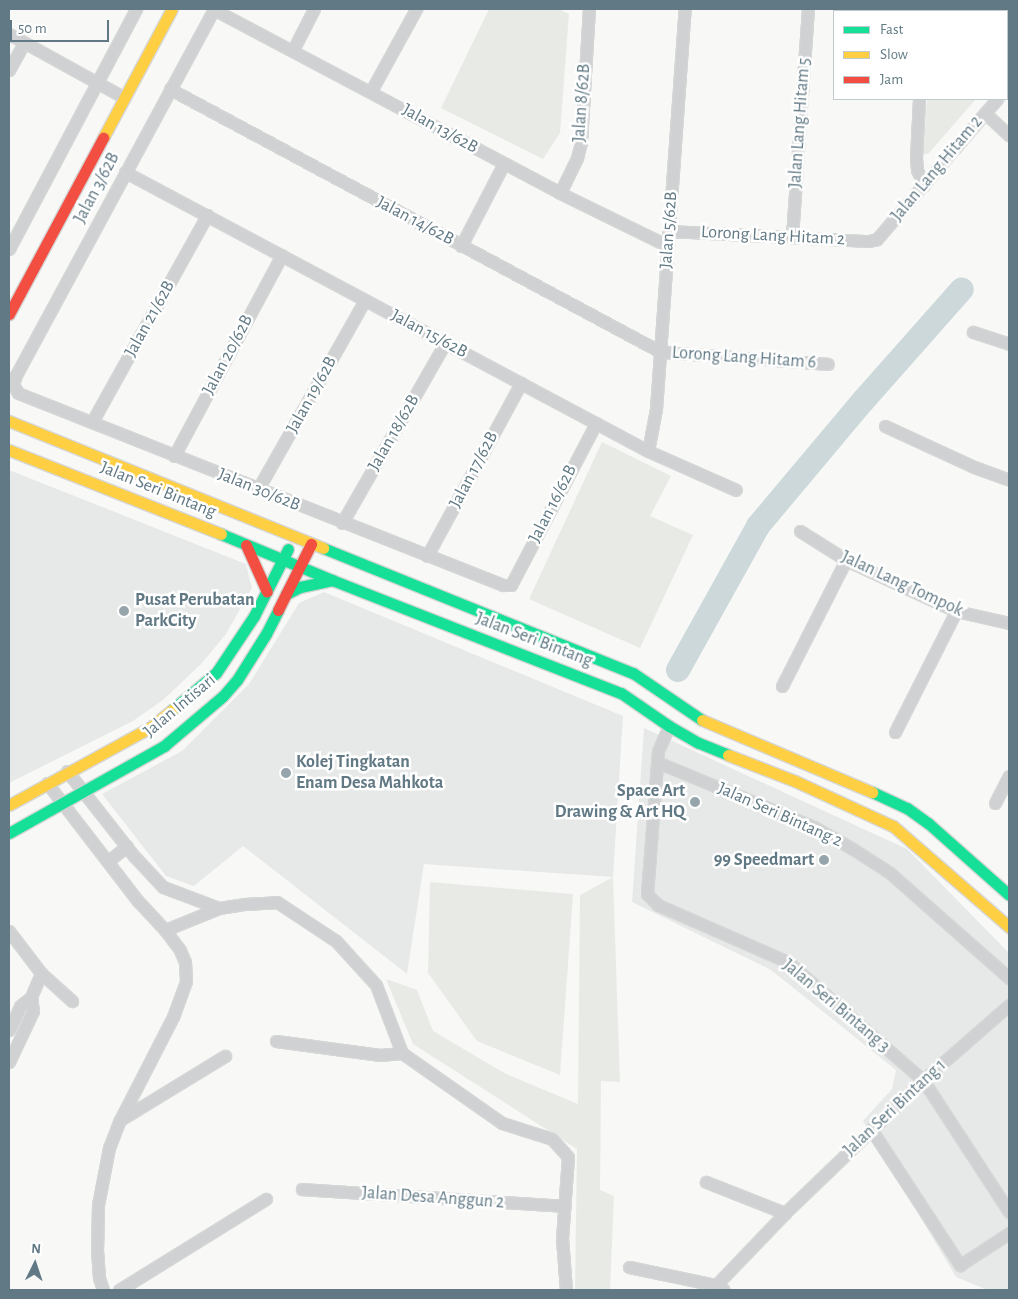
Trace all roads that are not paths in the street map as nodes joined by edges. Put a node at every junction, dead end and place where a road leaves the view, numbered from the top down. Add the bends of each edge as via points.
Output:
1 (136, 9) edge
2 (172, 9) edge
3 (213, 9) edge
4 (314, 9) edge
5 (416, 9) edge
6 (588, 9) edge
7 (685, 9) edge
8 (808, 9) edge
9 (9, 34) edge
10 (24, 43) junction
11 (293, 50) junction
12 (9, 70) edge
13 (96, 82) junction
14 (170, 89) junction
15 (372, 91) junction
16 (125, 98) junction
17 (919, 100) edge
18 (996, 100) edge
19 (985, 113) junction
20 (1009, 134) edge
21 (504, 163) junction
22 (125, 172) junction
23 (924, 185) junction
24 (560, 193) junction
25 (207, 215) junction
26 (669, 231) junction
27 (792, 237) junction
28 (877, 239) joint
29 (461, 246) junction
30 (668, 246) junction
31 (9, 249) edge
32 (282, 255) junction
33 (365, 300) junction
34 (9, 314) edge
35 (973, 332) dead end
36 (446, 343) junction
37 (1009, 344) edge
38 (661, 352) junction
39 (828, 364) dead end
40 (521, 383) junction
41 (13, 384) joint
42 (9, 421) edge
43 (92, 422) junction
44 (596, 423) junction
45 (885, 426) dead end
46 (648, 451) junction
47 (12, 452) edge
48 (174, 456) junction
49 (1009, 480) edge
50 (258, 489) junction
51 (736, 490) dead end
52 (342, 523) junction
53 (800, 532) dead end
54 (293, 537) junction
55 (311, 544) junction
56 (246, 545) junction
57 (427, 556) junction
58 (283, 559) junction
59 (846, 560) junction
60 (301, 567) junction
61 (332, 580) junction
62 (511, 585) joint
63 (267, 592) junction
64 (286, 594) junction
65 (956, 611) junction
66 (1009, 623) edge
67 (651, 686) junction
68 (782, 686) dead end
69 (669, 726) junction
70 (895, 732) dead end
71 (657, 762) junction
72 (67, 771) junction
73 (1009, 776) edge
74 (48, 783) junction
75 (84, 792) junction
76 (995, 803) dead end
77 (64, 804) junction
78 (9, 805) edge
79 (9, 833) edge
80 (126, 846) junction
81 (108, 861) junction
82 (1009, 895) edge
83 (219, 908) junction
84 (1009, 927) edge
85 (165, 930) junction
86 (9, 931) edge
87 (41, 973) junction
88 (1009, 978) edge
89 (31, 997) junction
90 (72, 1001) dead end
91 (1009, 1005) edge
92 (9, 1030) edge
93 (276, 1041) dead end
94 (402, 1053) junction
95 (225, 1056) dead end
96 (9, 1062) edge
97 (923, 1080) junction
98 (120, 1120) junction
99 (872, 1130) junction
100 (706, 1182) dead end
101 (302, 1190) dead end
102 (266, 1199) dead end
103 (564, 1206) junction
104 (1009, 1212) edge
105 (784, 1213) junction
106 (1009, 1233) edge
107 (629, 1267) dead end
108 (720, 1288) edge
109 (103, 1290) edge
110 (118, 1290) edge
111 (566, 1290) edge

1 - 13 street
2 - 16 street, Jalan 3/62B
3 - 11 street, Jalan 13/62B
3 - 14 street, Jalan 3/62B
4 - 11 street
5 - 15 street
6 - 24 street, Jalan 8/62B via 580,142 577,158
7 - 26 street, Jalan 5/62B
8 - 27 street, Jalan Lang Hitam 5
9 - 10 street
10 - 12 street
10 - 13 street
11 - 15 street, Jalan 13/62B
13 - 16 street
13 - 31 street
14 - 22 street, Jalan 3/62B
14 - 29 street, Jalan 14/62B
15 - 21 street, Jalan 13/62B
16 - 34 street, Jalan 3/62B
17 - 23 street via 916,158
18 - 19 street, Jalan Lang Hitam 2
19 - 20 street
19 - 23 street, Jalan Lang Hitam 2
21 - 24 street, Jalan 13/62B
21 - 29 street
22 - 25 street, Jalan 15/62B
22 - 41 street, Jalan 3/62B
23 - 28 street, Jalan Lang Hitam 2
24 - 30 street, Jalan 13/62B
25 - 32 street, Jalan 15/62B
25 - 43 street, Jalan 21/62B
26 - 27 street, Lorong Lang Hitam 2
26 - 30 street, Jalan 5/62B
27 - 28 street, Lorong Lang Hitam 2
29 - 38 street, Jalan 14/62B
30 - 38 street, Jalan 5/62B
32 - 33 street, Jalan 15/62B
32 - 48 street, Jalan 20/62B
33 - 36 street, Jalan 15/62B
33 - 50 street, Jalan 19/62B
35 - 37 street
36 - 40 street, Jalan 15/62B
36 - 52 street, Jalan 18/62B
38 - 39 street, Lorong Lang Hitam 6
38 - 46 street, Jalan 5/62B
40 - 44 street, Jalan 15/62B
40 - 57 street, Jalan 17/62B
41 - 43 street, Jalan 30/62B via 18,393
42 - 54 street, Jalan Seri Bintang
43 - 48 street, Jalan 30/62B
44 - 46 street, Jalan 15/62B
44 - 62 street, Jalan 16/62B
45 - 49 street
46 - 51 street, Jalan 15/62B
47 - 56 street, Jalan Seri Bintang
48 - 50 street, Jalan 30/62B
50 - 52 street, Jalan 30/62B
52 - 57 street, Jalan 30/62B
53 - 59 street, Jalan Lang Tompok
54 - 55 street, Jalan Seri Bintang
54 - 58 street, Jalan Intisari
55 - 60 street, Jalan Intisari
55 - 67 street, Jalan Seri Bintang via 633,673
56 - 58 street, Jalan Seri Bintang
56 - 63 street
57 - 62 street, Jalan 30/62B via 494,584
58 - 60 street, Jalan Seri Bintang
58 - 63 street, Jalan Intisari
59 - 65 street, Jalan Lang Tompok
59 - 68 street
60 - 61 street, Jalan Seri Bintang
60 - 64 street, Jalan Intisari
61 - 64 street via 300,587
61 - 69 street, Jalan Seri Bintang via 622,693
63 - 72 street, Jalan Intisari via 220,667 192,695 151,727
64 - 75 street, Jalan Intisari via 266,634 223,696 164,746
65 - 66 street, Jalan Lang Tompok
65 - 70 street
67 - 69 street via 670,707
67 - 82 street, Jalan Seri Bintang via 708,723 907,808
69 - 71 street, Jalan Seri Bintang 3 via 658,751
69 - 84 street, Jalan Seri Bintang via 700,743 795,781 893,826
71 - 88 street, Jalan Seri Bintang 2 via 814,827 853,849 890,873
71 - 97 street, Jalan Seri Bintang 3 via 648,894 658,905 788,962
72 - 74 street, Jalan Intisari
72 - 75 street
73 - 76 street
74 - 77 street
74 - 78 street, Jalan Intisari
75 - 77 street, Jalan Intisari
75 - 80 street
77 - 79 street, Jalan Intisari
77 - 81 street
80 - 81 street
80 - 83 street via 163,887
81 - 85 street
83 - 85 street
83 - 94 street via 277,902 336,942 376,985
85 - 98 street via 185,962 186,981 173,1017
86 - 87 street
87 - 89 street
87 - 90 street
89 - 92 street via 20,1006
89 - 96 street via 33,1011
91 - 97 street, Jalan Seri Bintang 1
93 - 94 street via 380,1055
94 - 103 street via 502,1123 552,1138 568,1157
95 - 98 street
97 - 99 street, Jalan Seri Bintang 1
97 - 104 street, Jalan Seri Bintang 3
98 - 109 street via 109,1148 98,1205 97,1252
99 - 105 street, Jalan Seri Bintang 1
99 - 106 street via 960,1265
100 - 105 street
101 - 103 street, Jalan Desa Anggun 2
102 - 110 street
103 - 111 street via 562,1238
105 - 108 street, Jalan Seri Bintang 1
107 - 108 street

